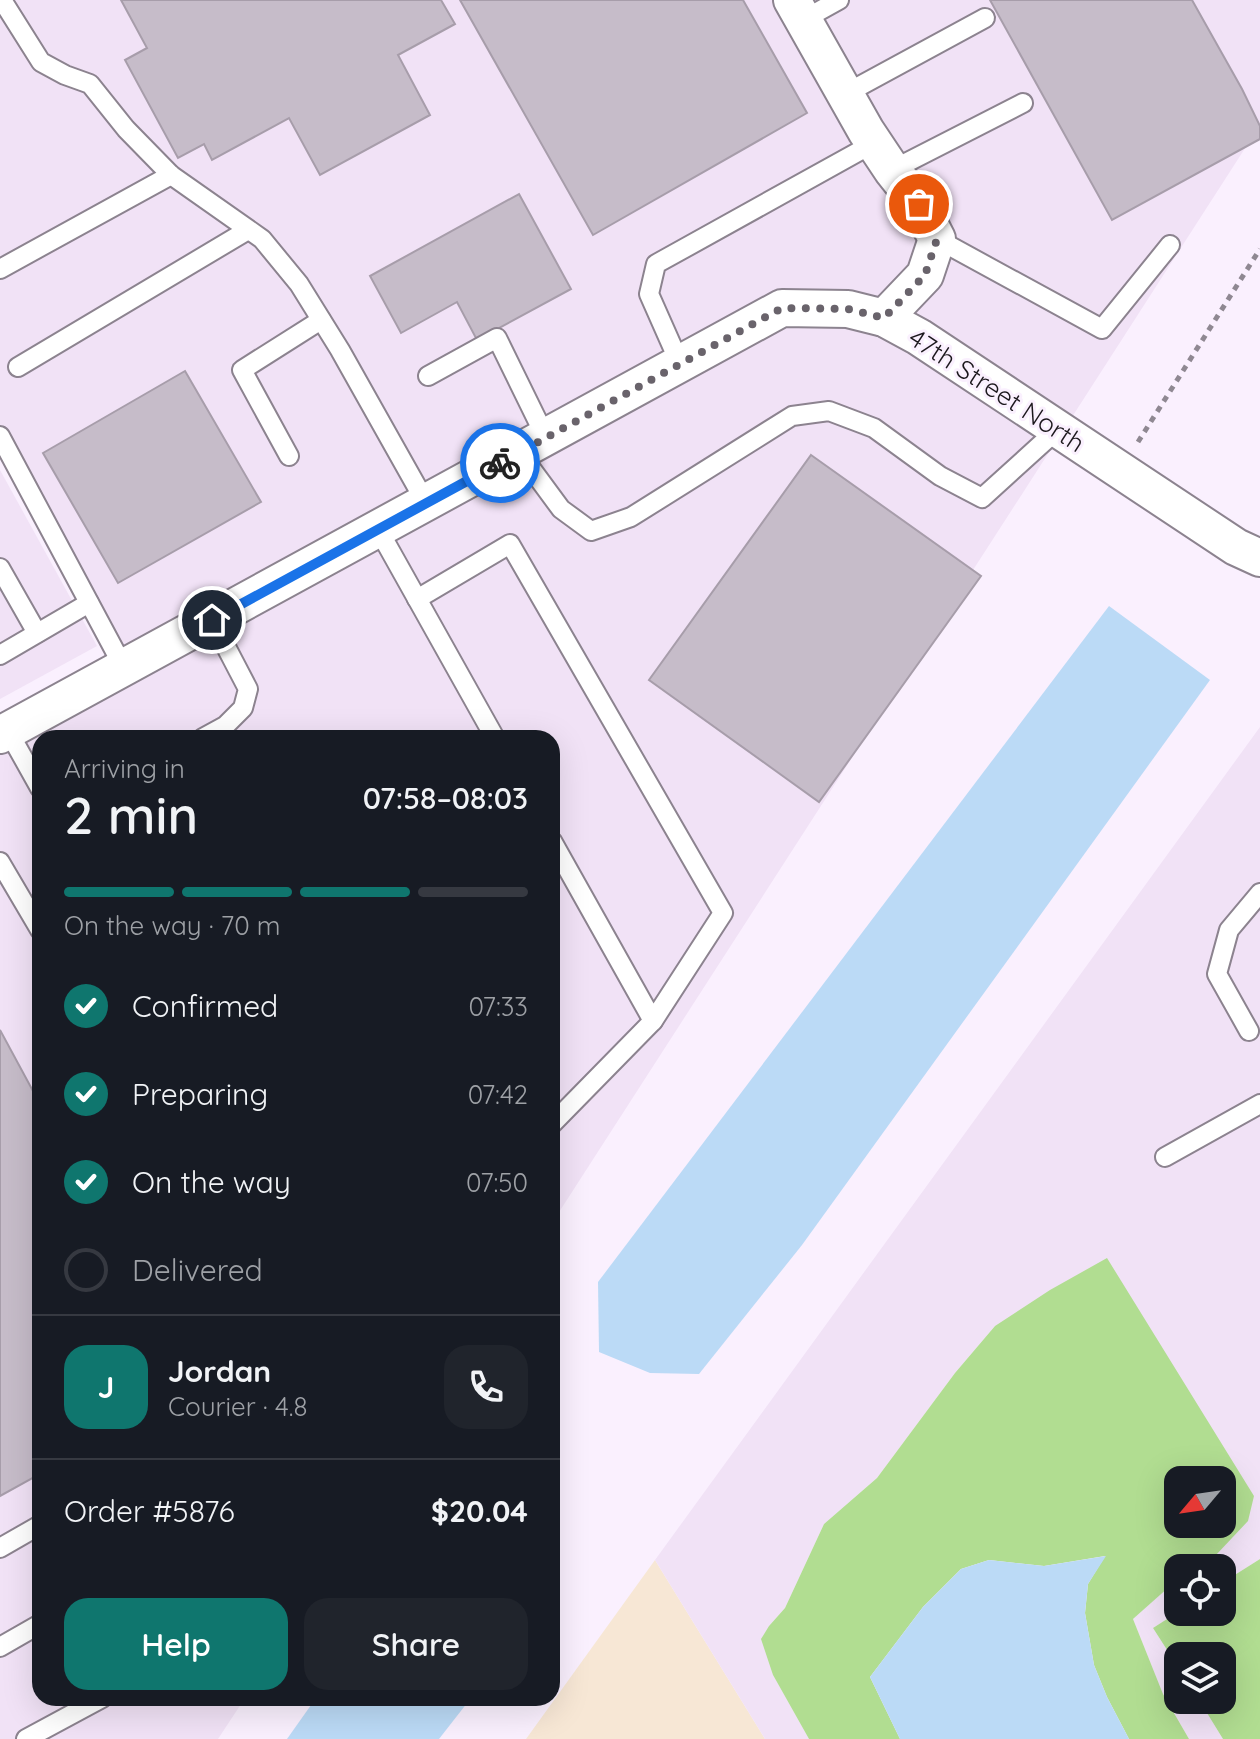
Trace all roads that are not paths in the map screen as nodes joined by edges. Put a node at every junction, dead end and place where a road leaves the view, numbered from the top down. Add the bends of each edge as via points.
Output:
1 (2, 0) edge
2 (839, 0) edge
3 (798, 10) edge
4 (985, 18) dead end
5 (845, 94) junction
6 (1023, 103) dead end
7 (883, 157) junction
8 (171, 175) junction
9 (248, 230) junction
10 (937, 239) junction
11 (1170, 245) dead end
12 (0, 269) edge
13 (884, 318) junction
14 (321, 320) junction
15 (680, 364) junction
16 (18, 367) dead end
17 (428, 376) dead end
18 (1058, 429) junction
19 (0, 436) edge
20 (532, 445) junction
21 (289, 456) dead end
22 (426, 503) junction
23 (378, 529) junction
24 (1260, 558) edge
25 (0, 568) edge
26 (417, 599) junction
27 (89, 603) junction
28 (212, 620) junction
29 (37, 633) junction
30 (0, 655) edge
31 (124, 668) junction
32 (218, 730) edge
33 (491, 730) edge
34 (4, 733) edge
35 (32, 776) edge
36 (560, 855) edge
37 (0, 862) edge
38 (1260, 893) edge
39 (32, 916) edge
40 (653, 1021) junction
41 (1249, 1031) dead end
42 (1260, 1104) edge
43 (560, 1116) edge
44 (1165, 1157) dead end
45 (32, 1530) edge
46 (0, 1548) edge
47 (32, 1629) edge
48 (0, 1647) edge
49 (87, 1706) edge
50 (26, 1739) edge

1 - 8 lane via 41,62 90,84
2 - 3 lane
3 - 5 street
4 - 5 lane
5 - 7 street
6 - 7 lane
7 - 10 street via 919,204
7 - 15 lane via 656,264 649,294
8 - 9 lane
8 - 12 lane
9 - 14 lane via 299,284
9 - 16 lane
10 - 11 lane via 1102,329
10 - 13 street via 925,275
13 - 15 street, 47th Street North via 848,309 782,308
13 - 18 street, 47th Street North
14 - 21 lane via 242,370
14 - 22 lane
15 - 20 street, 47th Street North
17 - 20 lane via 497,338
18 - 20 lane via 982,498 940,476 874,428 829,411 792,416 631,517 591,531 561,509
18 - 24 street, 47th Street North
19 - 27 lane
20 - 22 street, 47th Street North
22 - 23 street, 47th Street North
23 - 26 lane
23 - 28 street, 47th Street North
25 - 29 lane
26 - 33 lane
26 - 40 lane via 510,544 723,913
27 - 29 lane
27 - 31 lane
28 - 31 street, 47th Street North
28 - 32 lane via 248,689 243,708
29 - 30 lane
31 - 34 street, 47th Street North
34 - 35 lane
36 - 40 lane
37 - 39 lane
38 - 41 lane via 1229,930 1217,974
40 - 43 lane
42 - 44 lane
45 - 46 lane
47 - 48 lane
49 - 50 lane

